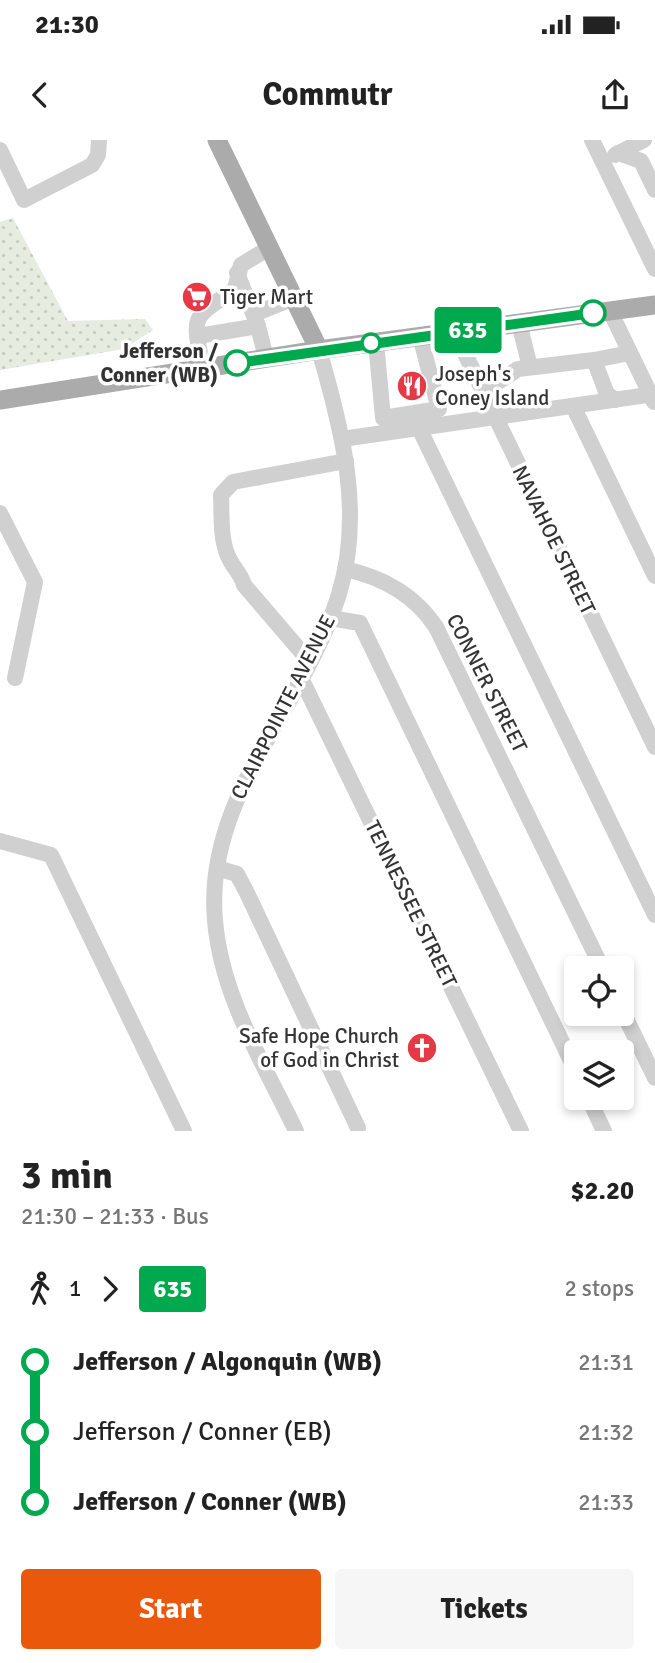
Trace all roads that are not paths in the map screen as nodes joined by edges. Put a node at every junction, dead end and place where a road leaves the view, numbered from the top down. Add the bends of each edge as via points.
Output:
1 (99, 140) edge
2 (217, 140) edge
3 (592, 140) edge
4 (644, 140) edge
5 (0, 150) edge
6 (618, 153) junction
7 (603, 162) junction
8 (655, 190) edge
9 (270, 248) junction
10 (655, 270) edge
11 (237, 273) junction
12 (294, 298) junction
13 (654, 307) edge
14 (610, 311) junction
15 (256, 320) junction
16 (519, 323) junction
17 (454, 331) junction
18 (198, 336) junction
19 (420, 336) junction
20 (376, 342) junction
21 (319, 350) junction
22 (630, 353) junction
23 (267, 358) junction
24 (594, 359) junction
25 (530, 367) junction
26 (203, 368) junction
27 (483, 392) junction
28 (654, 398) edge
29 (0, 400) edge
30 (615, 400) junction
31 (573, 406) junction
32 (495, 417) junction
33 (419, 428) junction
34 (342, 439) junction
35 (346, 461) junction
36 (0, 513) edge
37 (345, 569) junction
38 (655, 576) edge
39 (330, 618) junction
40 (310, 662) junction
41 (15, 678) dead end
42 (301, 678) junction
43 (655, 747) edge
44 (0, 841) edge
45 (218, 868) junction
46 (655, 915) edge
47 (596, 956) edge
48 (630, 1026) edge
49 (564, 1047) edge
50 (655, 1078) edge
51 (594, 1110) edge
52 (358, 1128) dead end
53 (184, 1131) edge
54 (296, 1131) edge
55 (521, 1131) edge
56 (604, 1131) edge

1 - 5 street via 92,165 24,200
2 - 9 main road
3 - 7 street
4 - 6 street
6 - 7 street
6 - 8 street via 641,161
7 - 10 street
9 - 11 street via 241,265
9 - 12 main road
11 - 15 street
11 - 18 street via 235,289 202,312 196,325
12 - 15 street
12 - 21 main road
13 - 14 main road
14 - 16 main road
14 - 22 street
15 - 18 street
15 - 23 street
16 - 17 main road
16 - 25 street
17 - 19 main road
17 - 27 street, NAVAHOE STREET
18 - 26 street
19 - 20 main road
19 - 20 street via 439,409 383,418
20 - 21 main road
21 - 23 main road
21 - 34 street
22 - 24 street
22 - 28 street
23 - 26 main road
24 - 25 street
24 - 30 street via 607,394
25 - 27 street via 517,369
26 - 29 main road
27 - 32 street, NAVAHOE STREET
28 - 30 street
30 - 31 street
31 - 32 street
31 - 38 street
32 - 33 street
32 - 43 street, NAVAHOE STREET
33 - 34 street
33 - 46 street
34 - 35 street
35 - 37 street via 351,499
35 - 40 street via 233,482 221,495 228,558 244,585
36 - 41 street via 36,582
37 - 39 street, CLAIRPOINTE AVENUE
37 - 47 street, CONNER STREET via 404,592 436,627
39 - 40 street, CLAIRPOINTE AVENUE
39 - 49 street via 360,623
40 - 42 street, CLAIRPOINTE AVENUE
42 - 45 street, CLAIRPOINTE AVENUE via 237,797
42 - 55 street, TENNESSEE STREET
44 - 53 street via 51,855
45 - 52 street via 237,874
45 - 54 street, CLAIRPOINTE AVENUE via 214,920 221,963 231,996
48 - 50 street
51 - 56 street

